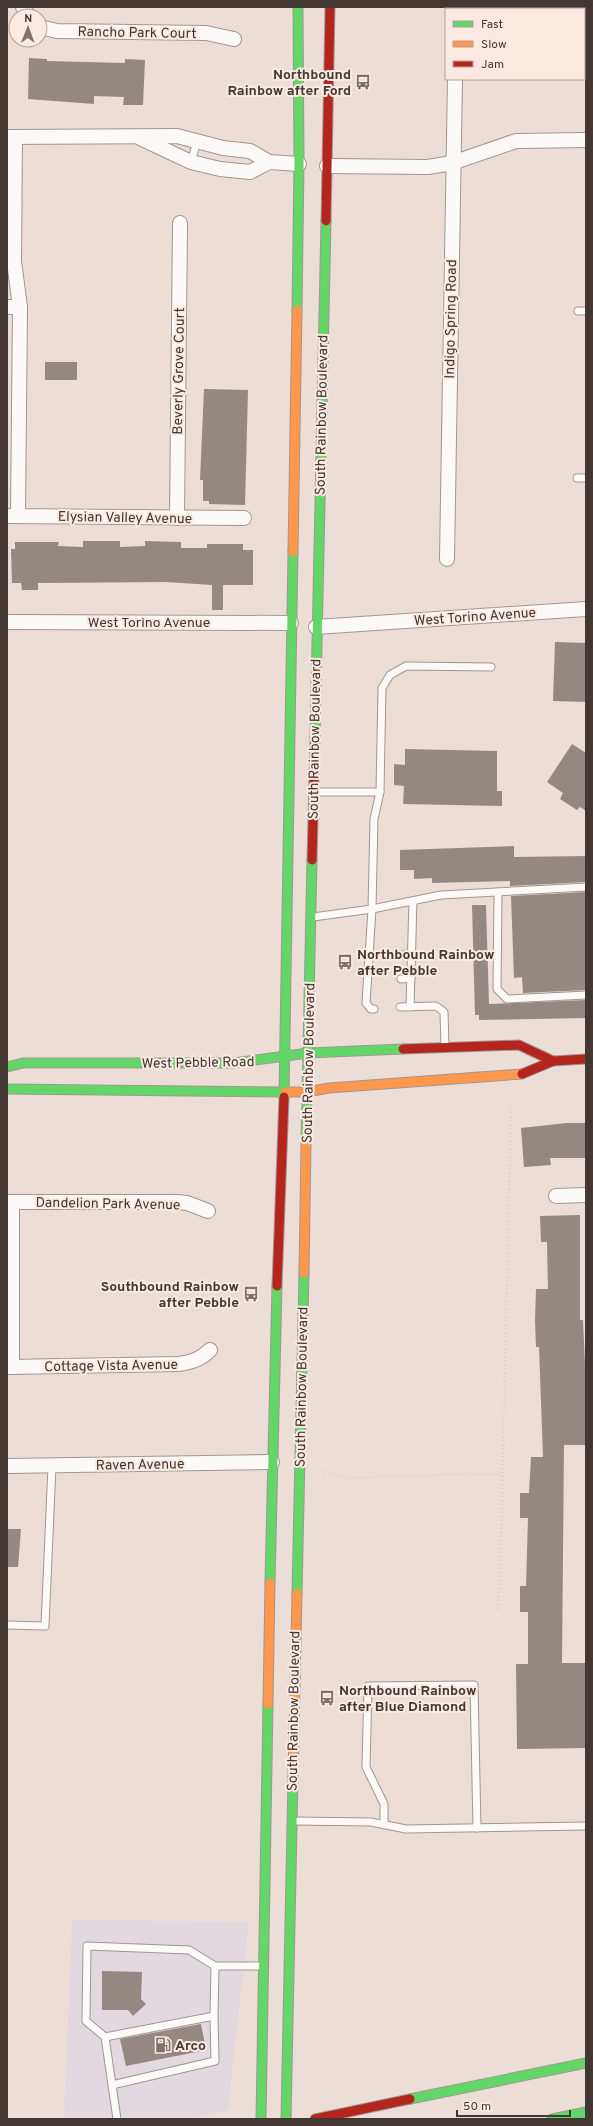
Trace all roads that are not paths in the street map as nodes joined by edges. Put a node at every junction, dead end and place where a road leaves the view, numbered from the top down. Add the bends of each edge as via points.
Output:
1 (298, 7) edge
2 (330, 7) edge
3 (48, 29) edge
4 (234, 39) dead end
5 (298, 49) junction
6 (307, 68) dead end
7 (455, 80) edge
8 (11, 137) edge
9 (137, 137) junction
10 (586, 140) edge
11 (197, 142) junction
12 (323, 161) junction
13 (191, 162) junction
14 (269, 162) junction
15 (452, 163) junction
16 (299, 164) junction
17 (309, 180) dead end
18 (180, 223) dead end
19 (315, 267) dead end
20 (324, 302) junction
21 (13, 307) edge
22 (577, 478) dead end
23 (586, 478) edge
24 (12, 516) edge
25 (177, 518) junction
26 (244, 518) dead end
27 (293, 530) junction
28 (301, 543) dead end
29 (447, 559) dead end
30 (308, 602) dead end
31 (586, 609) edge
32 (7, 622) edge
33 (291, 623) junction
34 (316, 627) junction
35 (301, 656) dead end
36 (491, 667) dead end
37 (304, 740) dead end
38 (313, 775) junction
39 (313, 792) junction
40 (380, 792) junction
41 (586, 887) edge
42 (498, 892) junction
43 (413, 901) junction
44 (372, 909) junction
45 (310, 918) junction
46 (402, 954) dead end
47 (412, 954) junction
48 (411, 978) junction
49 (401, 979) dead end
50 (586, 995) edge
51 (410, 1007) junction
52 (374, 1008) dead end
53 (400, 1008) dead end
54 (445, 1047) junction
55 (308, 1053) junction
56 (284, 1058) junction
57 (586, 1059) edge
58 (553, 1061) junction
59 (7, 1067) edge
60 (7, 1089) edge
61 (284, 1092) junction
62 (307, 1092) junction
63 (586, 1194) edge
64 (556, 1196) dead end
65 (9, 1202) edge
66 (208, 1211) dead end
67 (210, 1350) dead end
68 (10, 1367) edge
69 (274, 1394) junction
70 (283, 1404) dead end
71 (289, 1456) dead end
72 (299, 1464) junction
73 (7, 1466) edge
74 (52, 1466) junction
75 (277, 1466) junction
76 (289, 1524) dead end
77 (297, 1532) junction
78 (7, 1624) edge
79 (291, 1821) junction
80 (384, 1824) junction
81 (586, 1826) edge
82 (477, 1828) junction
83 (215, 1966) junction
84 (264, 1966) junction
85 (214, 2016) junction
86 (105, 2037) junction
87 (586, 2062) edge
88 (112, 2085) junction
89 (586, 2112) edge
90 (117, 2119) edge
91 (261, 2119) edge
92 (286, 2119) edge
93 (315, 2119) edge
94 (552, 2119) edge

1 - 5 main road, South Rainbow Boulevard
2 - 12 main road, South Rainbow Boulevard
3 - 4 street, Rancho Park Court via 206,33
5 - 6 main road
5 - 16 main road, South Rainbow Boulevard
7 - 15 street, Indigo Spring Road
8 - 9 street
8 - 21 street
9 - 11 street via 177,136
9 - 13 street
10 - 15 street via 516,141
11 - 13 lane
11 - 14 street via 250,151
12 - 15 street via 428,167
12 - 20 main road, South Rainbow Boulevard
13 - 14 street via 250,172
14 - 16 street
15 - 29 street, Indigo Spring Road
16 - 17 main road
16 - 27 main road, South Rainbow Boulevard
18 - 25 street, Beverly Grove Court
19 - 20 main road
20 - 34 main road, South Rainbow Boulevard
21 - 24 street
22 - 23 lane
24 - 25 street, Elysian Valley Avenue
25 - 26 street, Elysian Valley Avenue
27 - 28 main road
27 - 33 main road, South Rainbow Boulevard
30 - 34 main road
31 - 34 street, West Torino Avenue
32 - 33 street, West Torino Avenue
33 - 35 main road
33 - 56 main road, South Rainbow Boulevard
34 - 38 main road, South Rainbow Boulevard
36 - 40 lane via 406,666 390,675 382,688
37 - 38 main road
38 - 39 main road, South Rainbow Boulevard
39 - 40 lane
39 - 45 main road, South Rainbow Boulevard
40 - 44 lane via 374,819
41 - 42 lane
42 - 43 lane via 441,896
42 - 50 lane via 497,989 507,999
43 - 44 lane
43 - 47 lane
44 - 45 lane
44 - 52 lane via 371,978 366,1003 371,1009
45 - 55 main road, South Rainbow Boulevard
46 - 47 lane
47 - 48 lane
48 - 49 lane
48 - 51 lane
51 - 53 lane
51 - 54 lane via 436,1006 444,1012
54 - 55 main road, West Pebble Road
54 - 58 main road, West Pebble Road via 518,1044
55 - 56 main road, West Pebble Road
55 - 62 main road, South Rainbow Boulevard
56 - 59 main road, West Pebble Road via 233,1063 23,1063
56 - 61 main road, South Rainbow Boulevard
57 - 58 main road, West Pebble Road
58 - 62 main road, West Pebble Road via 520,1075 328,1088
60 - 61 main road, West Pebble Road
61 - 62 main road, West Pebble Road
61 - 69 main road, South Rainbow Boulevard
62 - 72 main road, South Rainbow Boulevard
63 - 64 street
65 - 66 street, Dandelion Park Avenue via 177,1202
65 - 68 street
67 - 68 street, Cottage Vista Avenue via 205,1356 193,1362 179,1364
69 - 70 main road
69 - 75 main road, South Rainbow Boulevard
71 - 72 main road
72 - 77 main road, South Rainbow Boulevard
73 - 74 street, Raven Avenue
74 - 75 street, Raven Avenue
74 - 78 lane via 46,1626
75 - 84 main road, South Rainbow Boulevard
76 - 77 main road
77 - 79 main road, South Rainbow Boulevard
79 - 80 lane
79 - 92 main road, South Rainbow Boulevard
80 - 82 lane via 406,1829
80 - 82 lane via 384,1804 366,1767 368,1686 474,1685
81 - 82 lane
83 - 84 lane
83 - 85 lane
83 - 86 lane via 189,1950 87,1946 86,2020
84 - 91 main road, South Rainbow Boulevard
85 - 86 lane
85 - 88 lane via 215,2061
86 - 88 lane
87 - 93 main road
88 - 90 lane
89 - 94 main road

